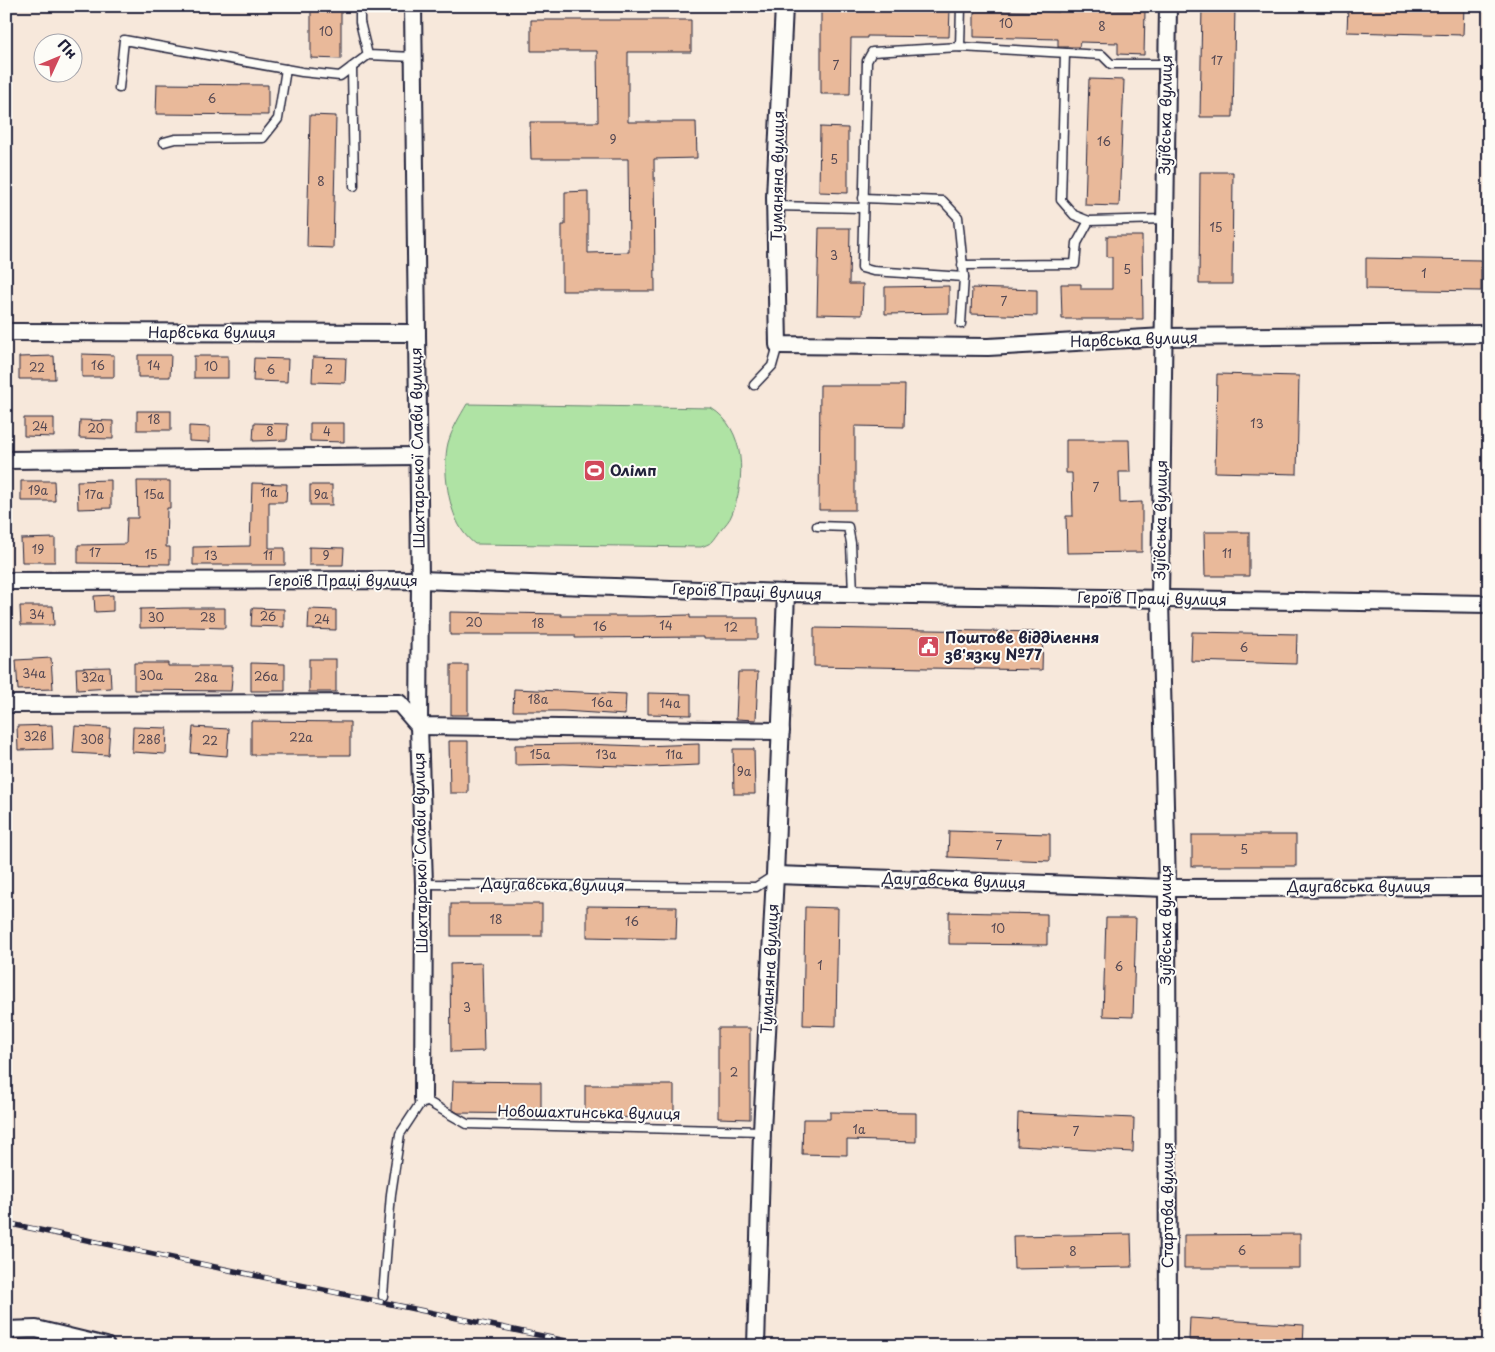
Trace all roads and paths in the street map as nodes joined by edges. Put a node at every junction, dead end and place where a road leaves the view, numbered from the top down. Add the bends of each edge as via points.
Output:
1 (360, 6) edge
2 (413, 6) edge
3 (784, 6) edge
4 (961, 6) edge
5 (1168, 6) edge
6 (960, 48) junction
7 (1065, 53) junction
8 (368, 55) junction
9 (414, 58) junction
10 (1167, 64) junction
11 (352, 67) junction
12 (286, 69) junction
13 (119, 88) dead end
14 (164, 142) dead end
15 (354, 186) dead end
16 (863, 198) junction
17 (775, 206) junction
18 (863, 208) junction
19 (1165, 219) junction
20 (1089, 221) junction
21 (962, 265) junction
22 (964, 277) junction
23 (961, 324) dead end
24 (6, 332) edge
25 (417, 333) junction
26 (1489, 334) edge
27 (1164, 337) junction
28 (778, 345) junction
29 (754, 385) dead end
30 (418, 456) junction
31 (6, 460) edge
32 (817, 526) dead end
33 (420, 580) junction
34 (6, 581) edge
35 (786, 593) junction
36 (853, 594) junction
37 (1160, 600) junction
38 (1489, 604) edge
39 (6, 704) edge
40 (419, 726) junction
41 (781, 731) junction
42 (775, 875) junction
43 (424, 884) junction
44 (1489, 887) edge
45 (1167, 888) junction
46 (1167, 1064) joint
47 (423, 1100) junction
48 (762, 1131) junction
49 (383, 1296) dead end
50 (6, 1330) edge
51 (101, 1345) edge
52 (756, 1346) edge
53 (1168, 1346) edge

1 - 8 lane via 360,22
2 - 9 street, Шахтарської Слави вулиця
3 - 17 street, Туманяна вулиця
4 - 6 lane
5 - 10 street, Зуївська вулиця
6 - 7 lane
6 - 16 lane via 872,52 867,61
7 - 10 lane via 1102,55 1111,64
7 - 20 lane via 1061,200 1074,215
8 - 9 lane
8 - 11 lane
9 - 25 street, Шахтарської Слави вулиця
10 - 19 street, Зуївська вулиця
11 - 12 lane via 340,76
11 - 15 lane
12 - 13 lane via 124,40
12 - 14 lane via 278,119 263,138 175,139
16 - 18 lane
16 - 21 lane via 943,201 958,217
17 - 18 lane
17 - 28 street, Туманяна вулиця
18 - 22 lane via 862,268 872,272
19 - 20 lane
19 - 27 street, Зуївська вулиця
20 - 21 lane via 1077,243 1075,264
21 - 22 lane
22 - 23 lane
24 - 25 street, Нарвська вулиця
25 - 30 street, Шахтарської Слави вулиця
26 - 27 street, Нарвська вулиця
27 - 28 street, Нарвська вулиця via 988,347
27 - 37 street, Зуївська вулиця
28 - 29 lane via 772,366
30 - 31 street
30 - 33 street, Шахтарської Слави вулиця
32 - 36 lane via 848,527
33 - 34 street, Героїв Праці вулиця
33 - 35 street, Героїв Праці вулиця
33 - 40 street, Шахтарської Слави вулиця
35 - 36 street, Героїв Праці вулиця
35 - 41 street, Туманяна вулиця
36 - 37 street, Героїв Праці вулиця
37 - 38 street, Героїв Праці вулиця
37 - 45 street, Зуївська вулиця
39 - 40 street via 399,703
40 - 41 street
40 - 43 street, Шахтарської Слави вулиця
41 - 42 street, Туманяна вулиця
42 - 43 lane, Даугавська вулиця via 756,887
42 - 45 street, Даугавська вулиця
42 - 48 street, Туманяна вулиця
43 - 47 street, Шахтарської Слави вулиця
44 - 45 street, Даугавська вулиця
45 - 46 street, Зуївська вулиця
46 - 53 street, Стартова вулиця
47 - 48 lane, Новошахтинська вулиця via 467,1124
47 - 49 lane via 400,1134 391,1194
48 - 52 street, Туманяна вулиця
50 - 51 street via 36,1329

